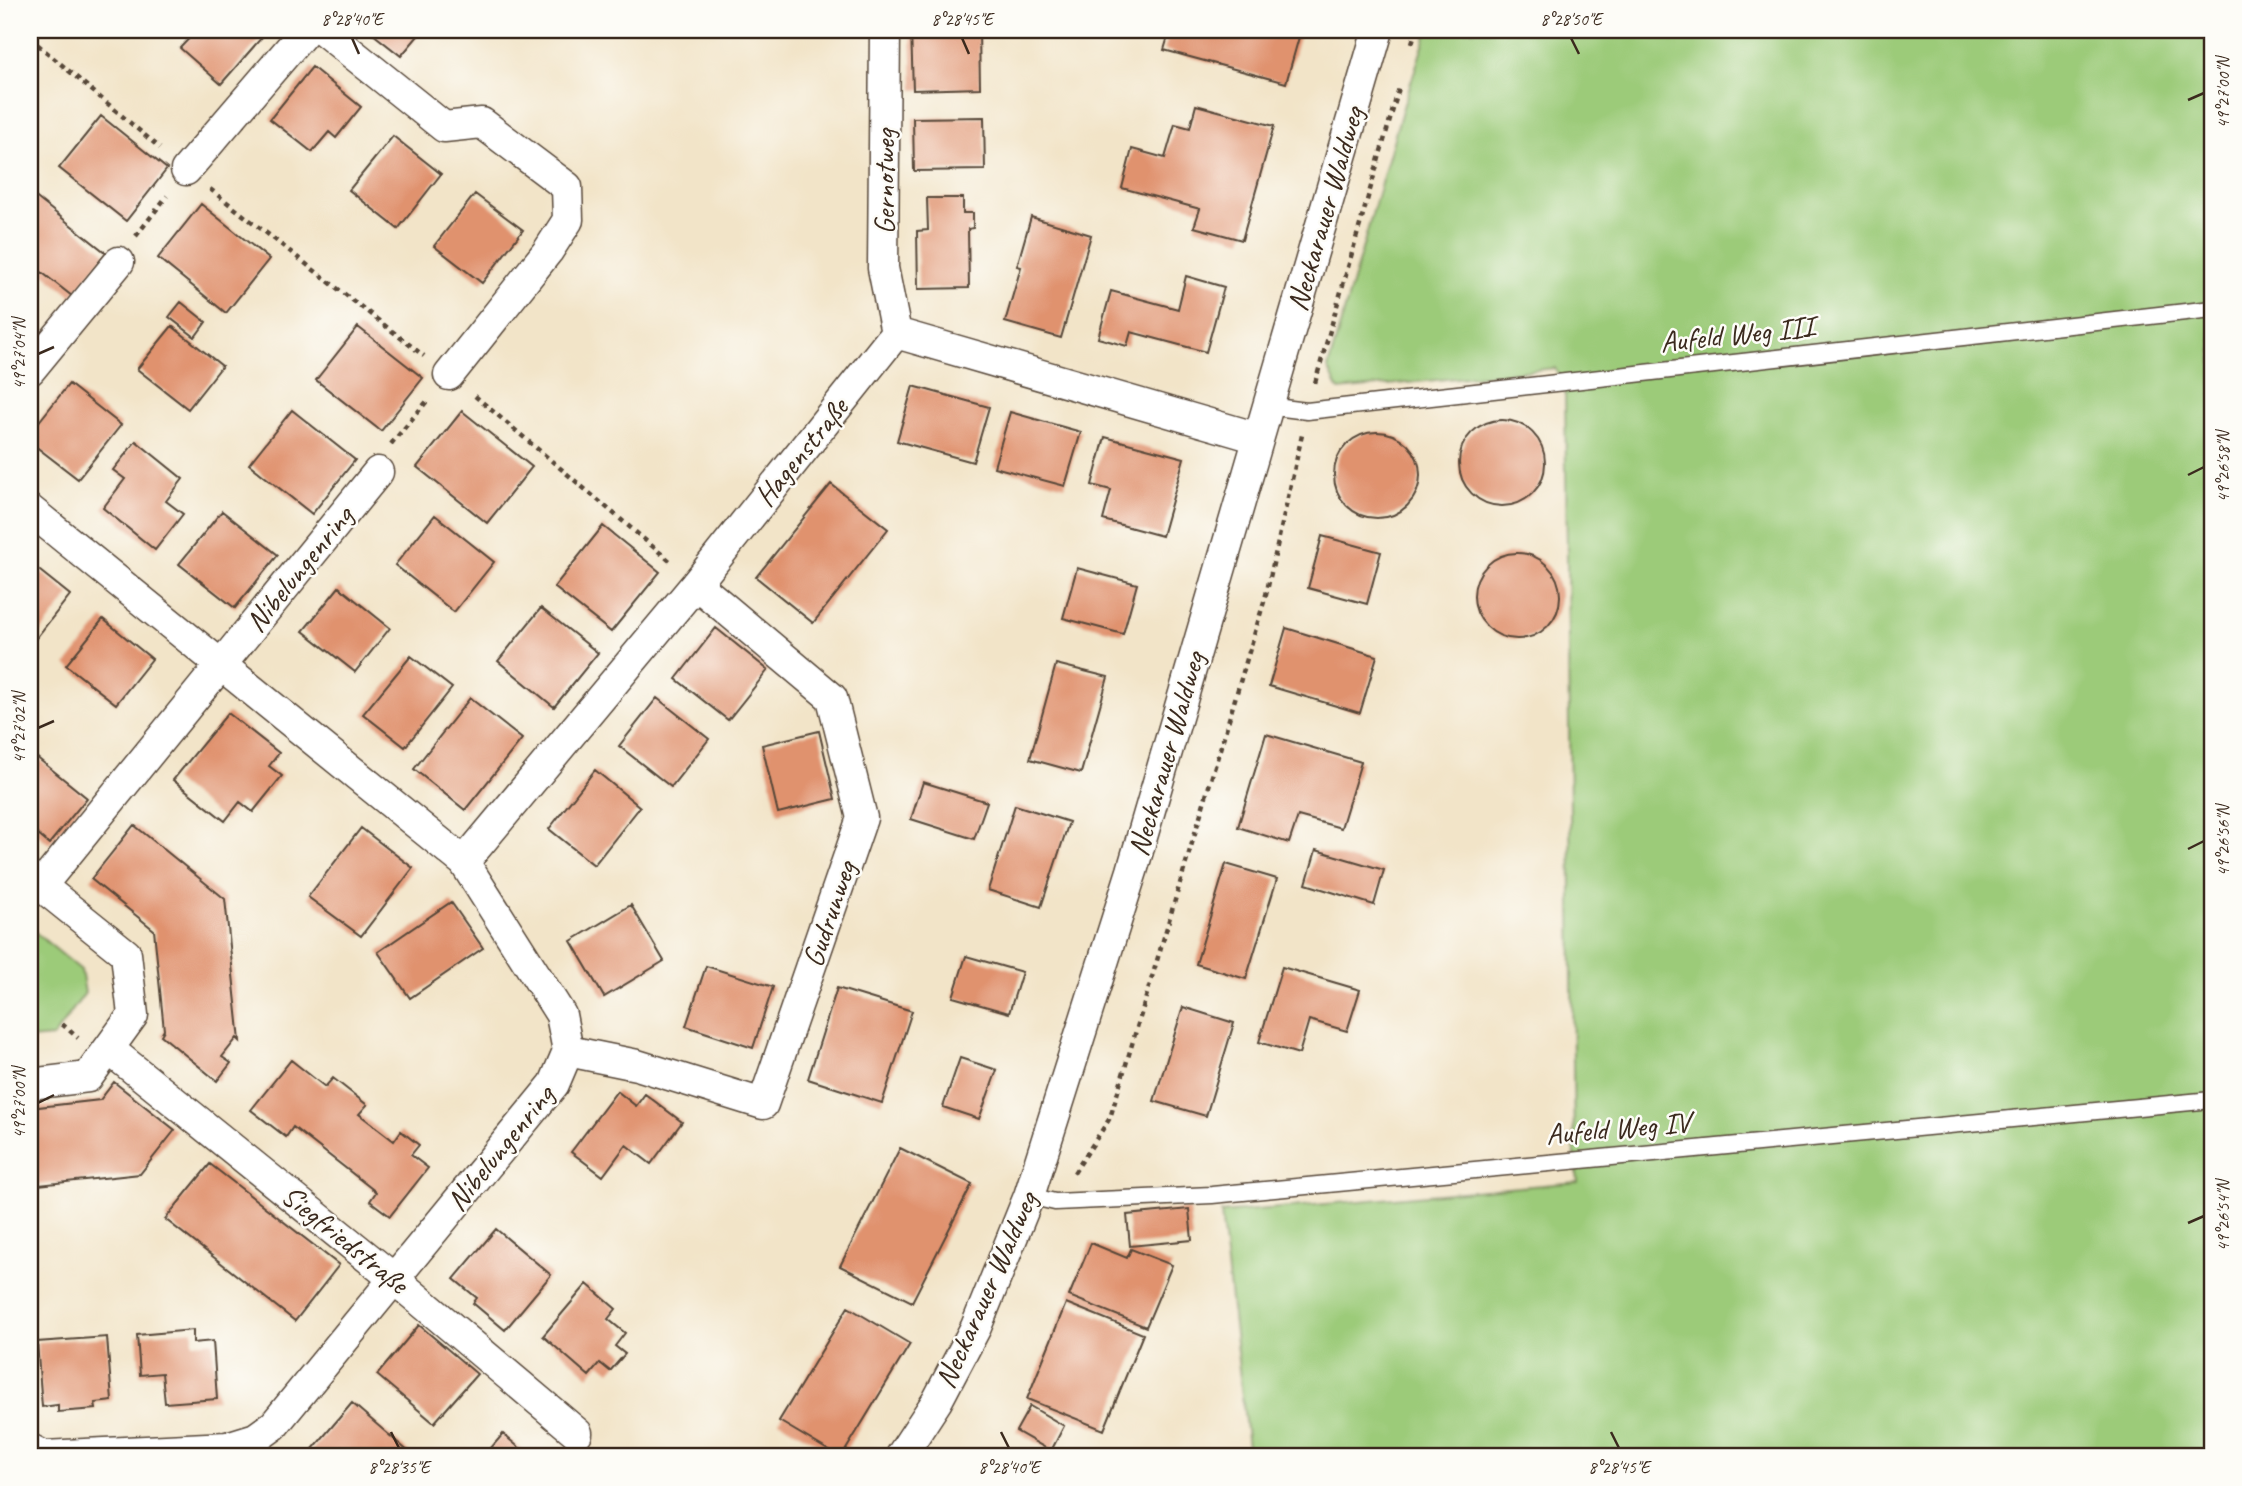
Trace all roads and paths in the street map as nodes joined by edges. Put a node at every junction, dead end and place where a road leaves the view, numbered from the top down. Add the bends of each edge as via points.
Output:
1 (306, 30) edge
2 (323, 30) edge
3 (885, 30) edge
4 (1378, 30) edge
5 (30, 38) edge
6 (186, 170) junction
7 (119, 262) joint
8 (2212, 309) edge
9 (896, 333) junction
10 (30, 370) edge
11 (449, 375) junction
12 (1267, 406) junction
13 (1258, 438) junction
14 (378, 472) joint
15 (30, 510) edge
16 (696, 584) junction
17 (220, 665) junction
18 (464, 862) junction
19 (36, 881) edge
20 (110, 1050) junction
21 (568, 1051) junction
22 (30, 1084) edge
23 (2212, 1100) edge
24 (1029, 1196) junction
25 (393, 1278) junction
26 (577, 1433) dead end
27 (260, 1447) edge
28 (30, 1449) edge
29 (901, 1456) edge

1 - 6 street
2 - 11 street via 444,127 482,122 567,187 568,220
3 - 9 street, Gernotweg via 883,268
4 - 12 street, Neckarauer Waldweg
5 - 6 path
6 - 7 path
6 - 11 path
7 - 10 street
8 - 12 lane, Aufeld Weg III via 1307,411
9 - 13 street
9 - 16 street, Hagenstraße
11 - 14 path via 386,450
11 - 16 path
12 - 13 street, Neckarauer Waldweg
13 - 24 street, Neckarauer Waldweg via 1132,872
14 - 17 street, Nibelungenring
15 - 17 street, Nibelungenring
16 - 18 street, Hagenstraße
16 - 21 street, Gudrunweg via 832,698 862,818 763,1104 637,1065
17 - 18 street, Nibelungenring
17 - 19 street, Nibelungenring
18 - 21 street, Nibelungenring via 561,1015
19 - 20 street via 126,954 133,1015
20 - 22 street via 88,1077
20 - 25 street, Siegfriedstraße
21 - 25 street, Nibelungenring via 554,1084
23 - 24 lane, Aufeld Weg IV via 1212,1195 1055,1202
24 - 29 street, Neckarauer Waldweg via 976,1327
25 - 26 street, Siegfriedstraße
25 - 27 street, Nibelungenring
27 - 28 street, Nibelungenring via 44,1456

